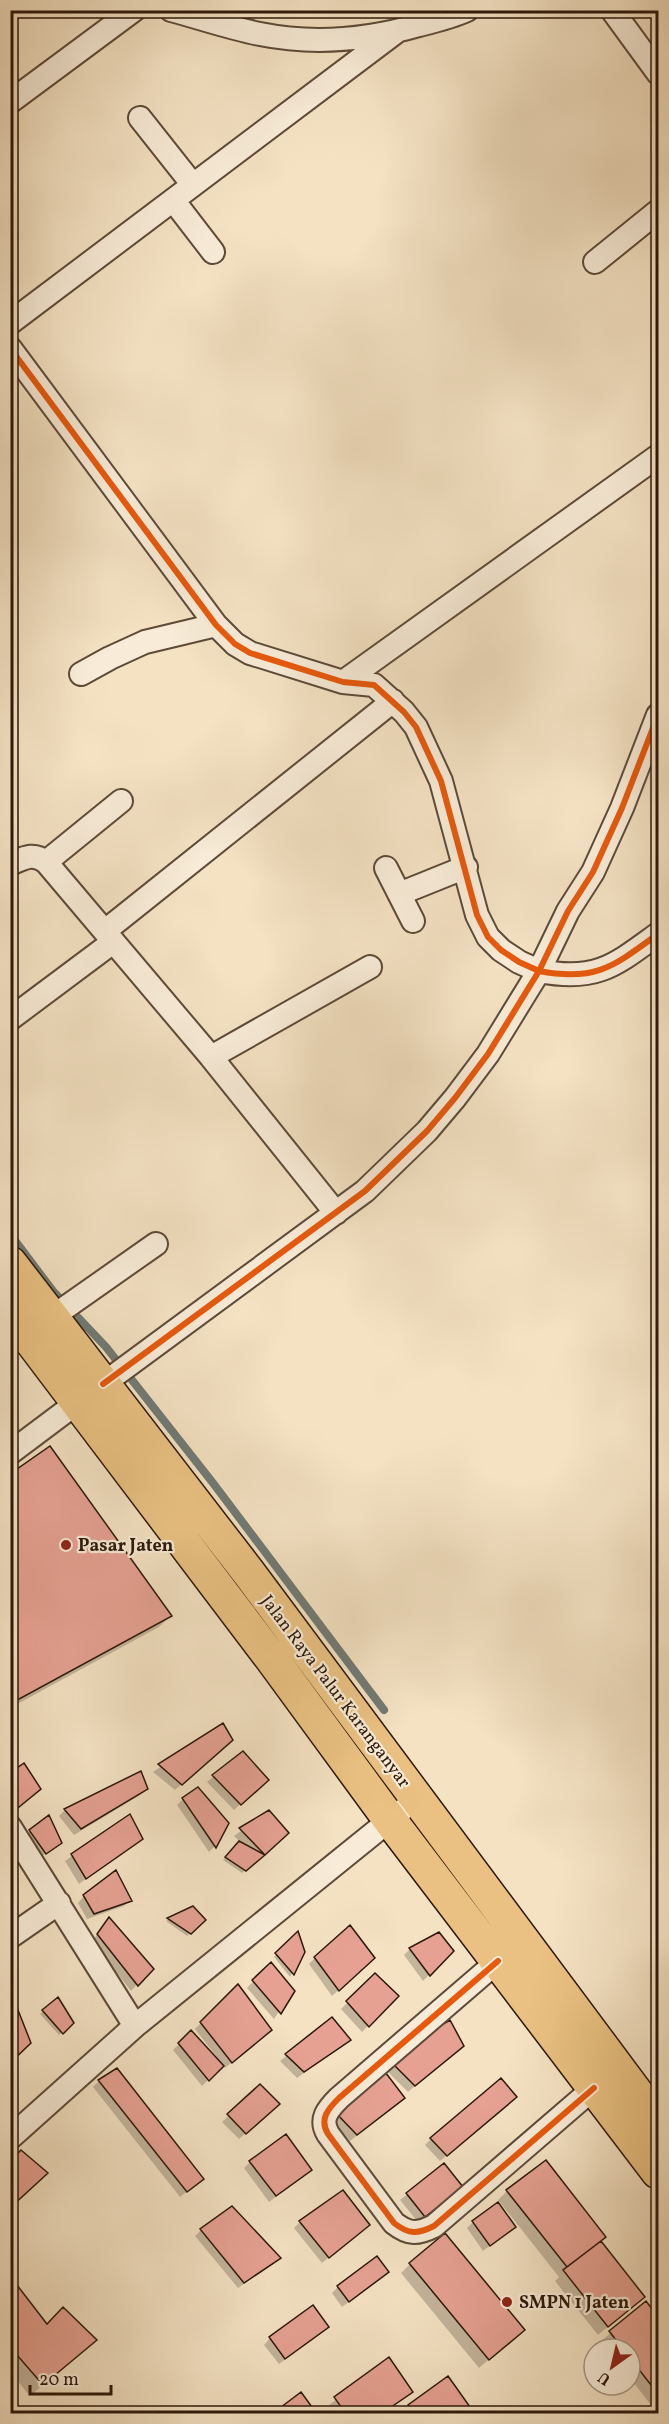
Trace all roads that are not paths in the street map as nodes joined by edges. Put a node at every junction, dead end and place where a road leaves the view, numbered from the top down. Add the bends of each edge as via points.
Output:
1 (134, 10) edge
2 (171, 10) edge
3 (467, 10) edge
4 (612, 10) edge
5 (396, 32) junction
6 (658, 73) edge
7 (10, 102) edge
8 (140, 118) dead end
9 (193, 185) junction
10 (173, 200) junction
11 (658, 211) edge
12 (213, 252) dead end
13 (595, 262) dead end
14 (10, 323) edge
15 (10, 348) edge
16 (658, 456) edge
17 (216, 625) junction
18 (81, 674) dead end
19 (344, 682) junction
20 (393, 701) junction
21 (658, 714) edge
22 (121, 801) dead end
23 (46, 862) junction
24 (10, 864) edge
25 (466, 867) junction
26 (386, 868) dead end
27 (399, 894) junction
28 (413, 921) dead end
29 (658, 934) edge
30 (109, 937) junction
31 (370, 967) dead end
32 (540, 971) junction
33 (10, 1019) edge
34 (211, 1057) junction
35 (336, 1213) junction
36 (156, 1244) dead end
37 (10, 1263) edge
38 (44, 1316) edge
39 (107, 1381) junction
40 (10, 1453) edge
41 (416, 1798) junction
42 (390, 1820) junction
43 (10, 1827) edge
44 (59, 1903) junction
45 (10, 1937) edge
46 (498, 1961) junction
47 (135, 2026) junction
48 (594, 2088) junction
49 (658, 2122) edge
50 (10, 2138) edge
51 (658, 2172) edge

1 - 7 street
2 - 5 street via 291,39 364,39
3 - 5 street
4 - 6 street
5 - 9 street
8 - 9 street
9 - 10 street
10 - 12 street
10 - 14 street
11 - 13 street
15 - 17 street
16 - 19 street
17 - 18 street via 145,642
17 - 19 street via 250,653
19 - 20 street via 374,685
20 - 25 street via 416,727 441,781
20 - 30 street
21 - 32 street via 622,808
22 - 23 street
23 - 24 street via 31,855
23 - 30 street
25 - 27 street
25 - 32 street via 477,915 488,937 519,962
26 - 27 street
27 - 28 street
29 - 32 street via 610,968 587,975 562,976
30 - 33 street
30 - 34 street
31 - 34 street
32 - 35 street via 455,1098 365,1191
34 - 35 street
35 - 39 street
36 - 38 street
37 - 38 main road, Jalan Raya Palur Karanganyar
38 - 39 main road, Jalan Raya Palur Karanganyar
39 - 40 street
39 - 41 main road, Jalan Raya Palur Karanganyar
39 - 42 main road, Jalan Raya Palur Karanganyar via 272,1659
41 - 42 street
41 - 49 main road, Jalan Raya Palur Karanganyar
42 - 46 main road, Jalan Raya Palur Karanganyar
42 - 47 street
43 - 44 street
44 - 45 street
44 - 47 street
46 - 48 main road, Jalan Raya Palur Karanganyar
46 - 48 street via 327,2112 324,2124 328,2134 394,2223 412,2234 434,2226
47 - 50 street
48 - 51 main road, Jalan Raya Palur Karanganyar

